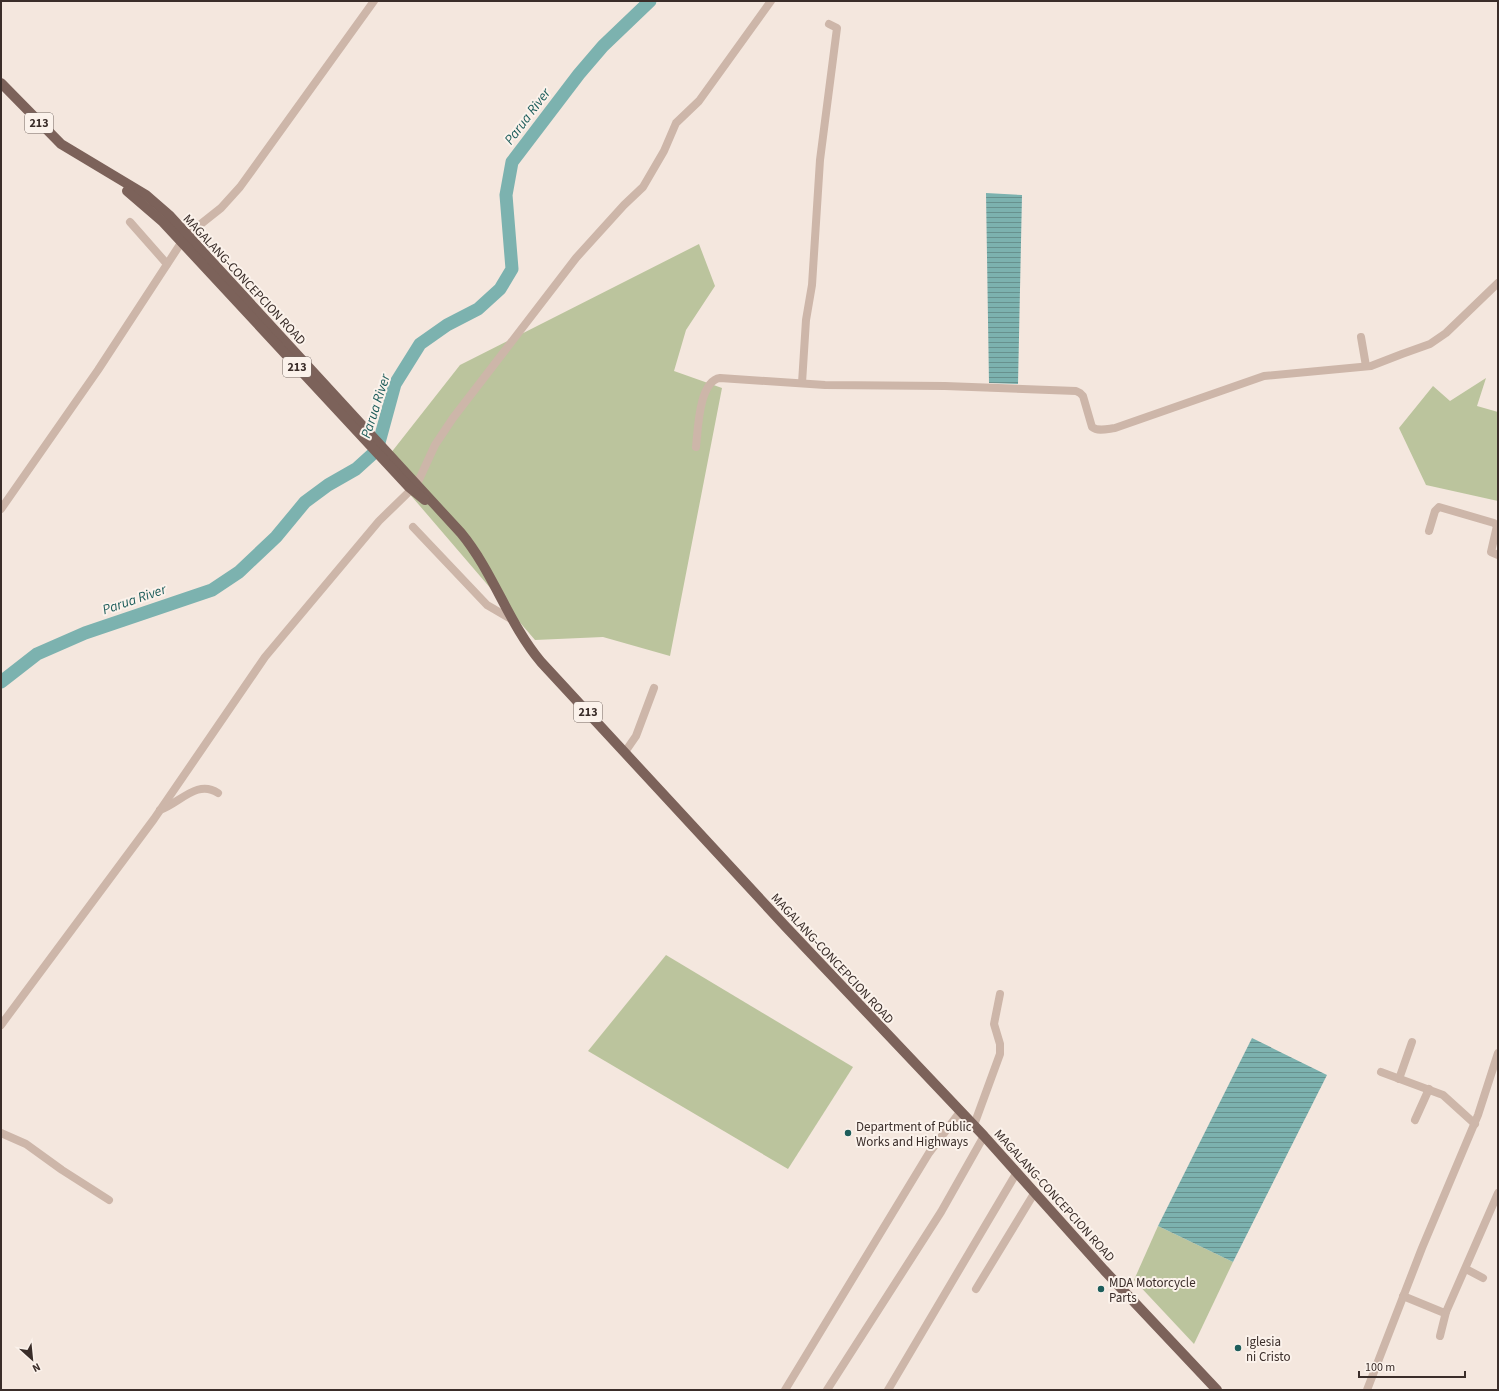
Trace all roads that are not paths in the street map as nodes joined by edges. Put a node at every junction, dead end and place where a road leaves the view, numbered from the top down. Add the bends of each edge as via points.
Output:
1 (374, 1) edge
2 (771, 1) edge
3 (829, 24) dead end
4 (1, 83) edge
5 (130, 222) dead end
6 (186, 241) junction
7 (167, 264) junction
8 (1498, 283) edge
9 (1361, 337) dead end
10 (1366, 366) junction
11 (802, 383) junction
12 (696, 447) dead end
13 (413, 485) junction
14 (1, 509) edge
15 (413, 526) dead end
16 (1428, 531) dead end
17 (1498, 555) edge
18 (511, 619) junction
19 (654, 688) dead end
20 (625, 752) junction
21 (218, 793) dead end
22 (160, 810) junction
23 (1000, 994) dead end
24 (1, 1025) edge
25 (1412, 1042) dead end
26 (1498, 1053) edge
27 (1497, 1066) edge
28 (1380, 1072) dead end
29 (1399, 1079) junction
30 (1429, 1089) junction
31 (960, 1112) junction
32 (1415, 1120) dead end
33 (1475, 1124) junction
34 (974, 1125) junction
35 (1, 1133) edge
36 (984, 1136) junction
37 (1017, 1172) junction
38 (1036, 1192) junction
39 (1498, 1193) edge
40 (109, 1200) dead end
41 (1466, 1269) junction
42 (1483, 1278) dead end
43 (976, 1289) dead end
44 (1403, 1296) junction
45 (1446, 1312) junction
46 (1440, 1336) dead end
47 (785, 1390) edge
48 (827, 1390) edge
49 (888, 1390) edge
50 (1217, 1390) edge
51 (1367, 1390) edge

1 - 6 street via 240,187
2 - 13 street via 699,102 676,123 664,151 643,187 576,258 446,428
3 - 11 street via 837,28 820,160 812,285 806,320
4 - 6 main road, MAGALANG-CONCEPCION ROAD / 213 via 61,144 155,202 170,215
5 - 7 street
6 - 7 street
6 - 13 main road, MAGALANG-CONCEPCION ROAD / 213
7 - 14 street
8 - 10 street via 1446,333 1430,344 1378,364
9 - 10 street
10 - 11 street via 1264,376 1103,430 1095,430 1092,427 1083,396 1076,391
11 - 12 street via 720,378 712,380 703,396
13 - 18 main road, MAGALANG-CONCEPCION ROAD / 213 via 455,526 475,551
13 - 22 street via 365,537 265,657
15 - 18 street via 487,605
16 - 17 street via 1438,507 1494,523 1497,526 1491,552
18 - 20 main road, MAGALANG-CONCEPCION ROAD / 213 via 541,662
19 - 20 street via 636,736
20 - 31 main road, MAGALANG-CONCEPCION ROAD / 213
21 - 22 street via 211,788 202,788
22 - 24 street
23 - 34 street via 994,1024 1000,1054
25 - 29 street
26 - 27 street
27 - 33 street
28 - 29 street
29 - 30 street
30 - 32 street
30 - 33 street via 1443,1095
31 - 34 main road, MAGALANG-CONCEPCION ROAD / 213
31 - 47 street via 929,1153
33 - 44 street
34 - 36 main road, MAGALANG-CONCEPCION ROAD / 213
35 - 40 street via 26,1144
36 - 37 main road, MAGALANG-CONCEPCION ROAD / 213
36 - 48 street via 941,1212
37 - 38 main road, MAGALANG-CONCEPCION ROAD / 213
37 - 49 street
38 - 43 street
38 - 50 main road, MAGALANG-CONCEPCION ROAD / 213
39 - 41 street
41 - 42 street
41 - 45 street
44 - 45 street
44 - 51 street
45 - 46 street

